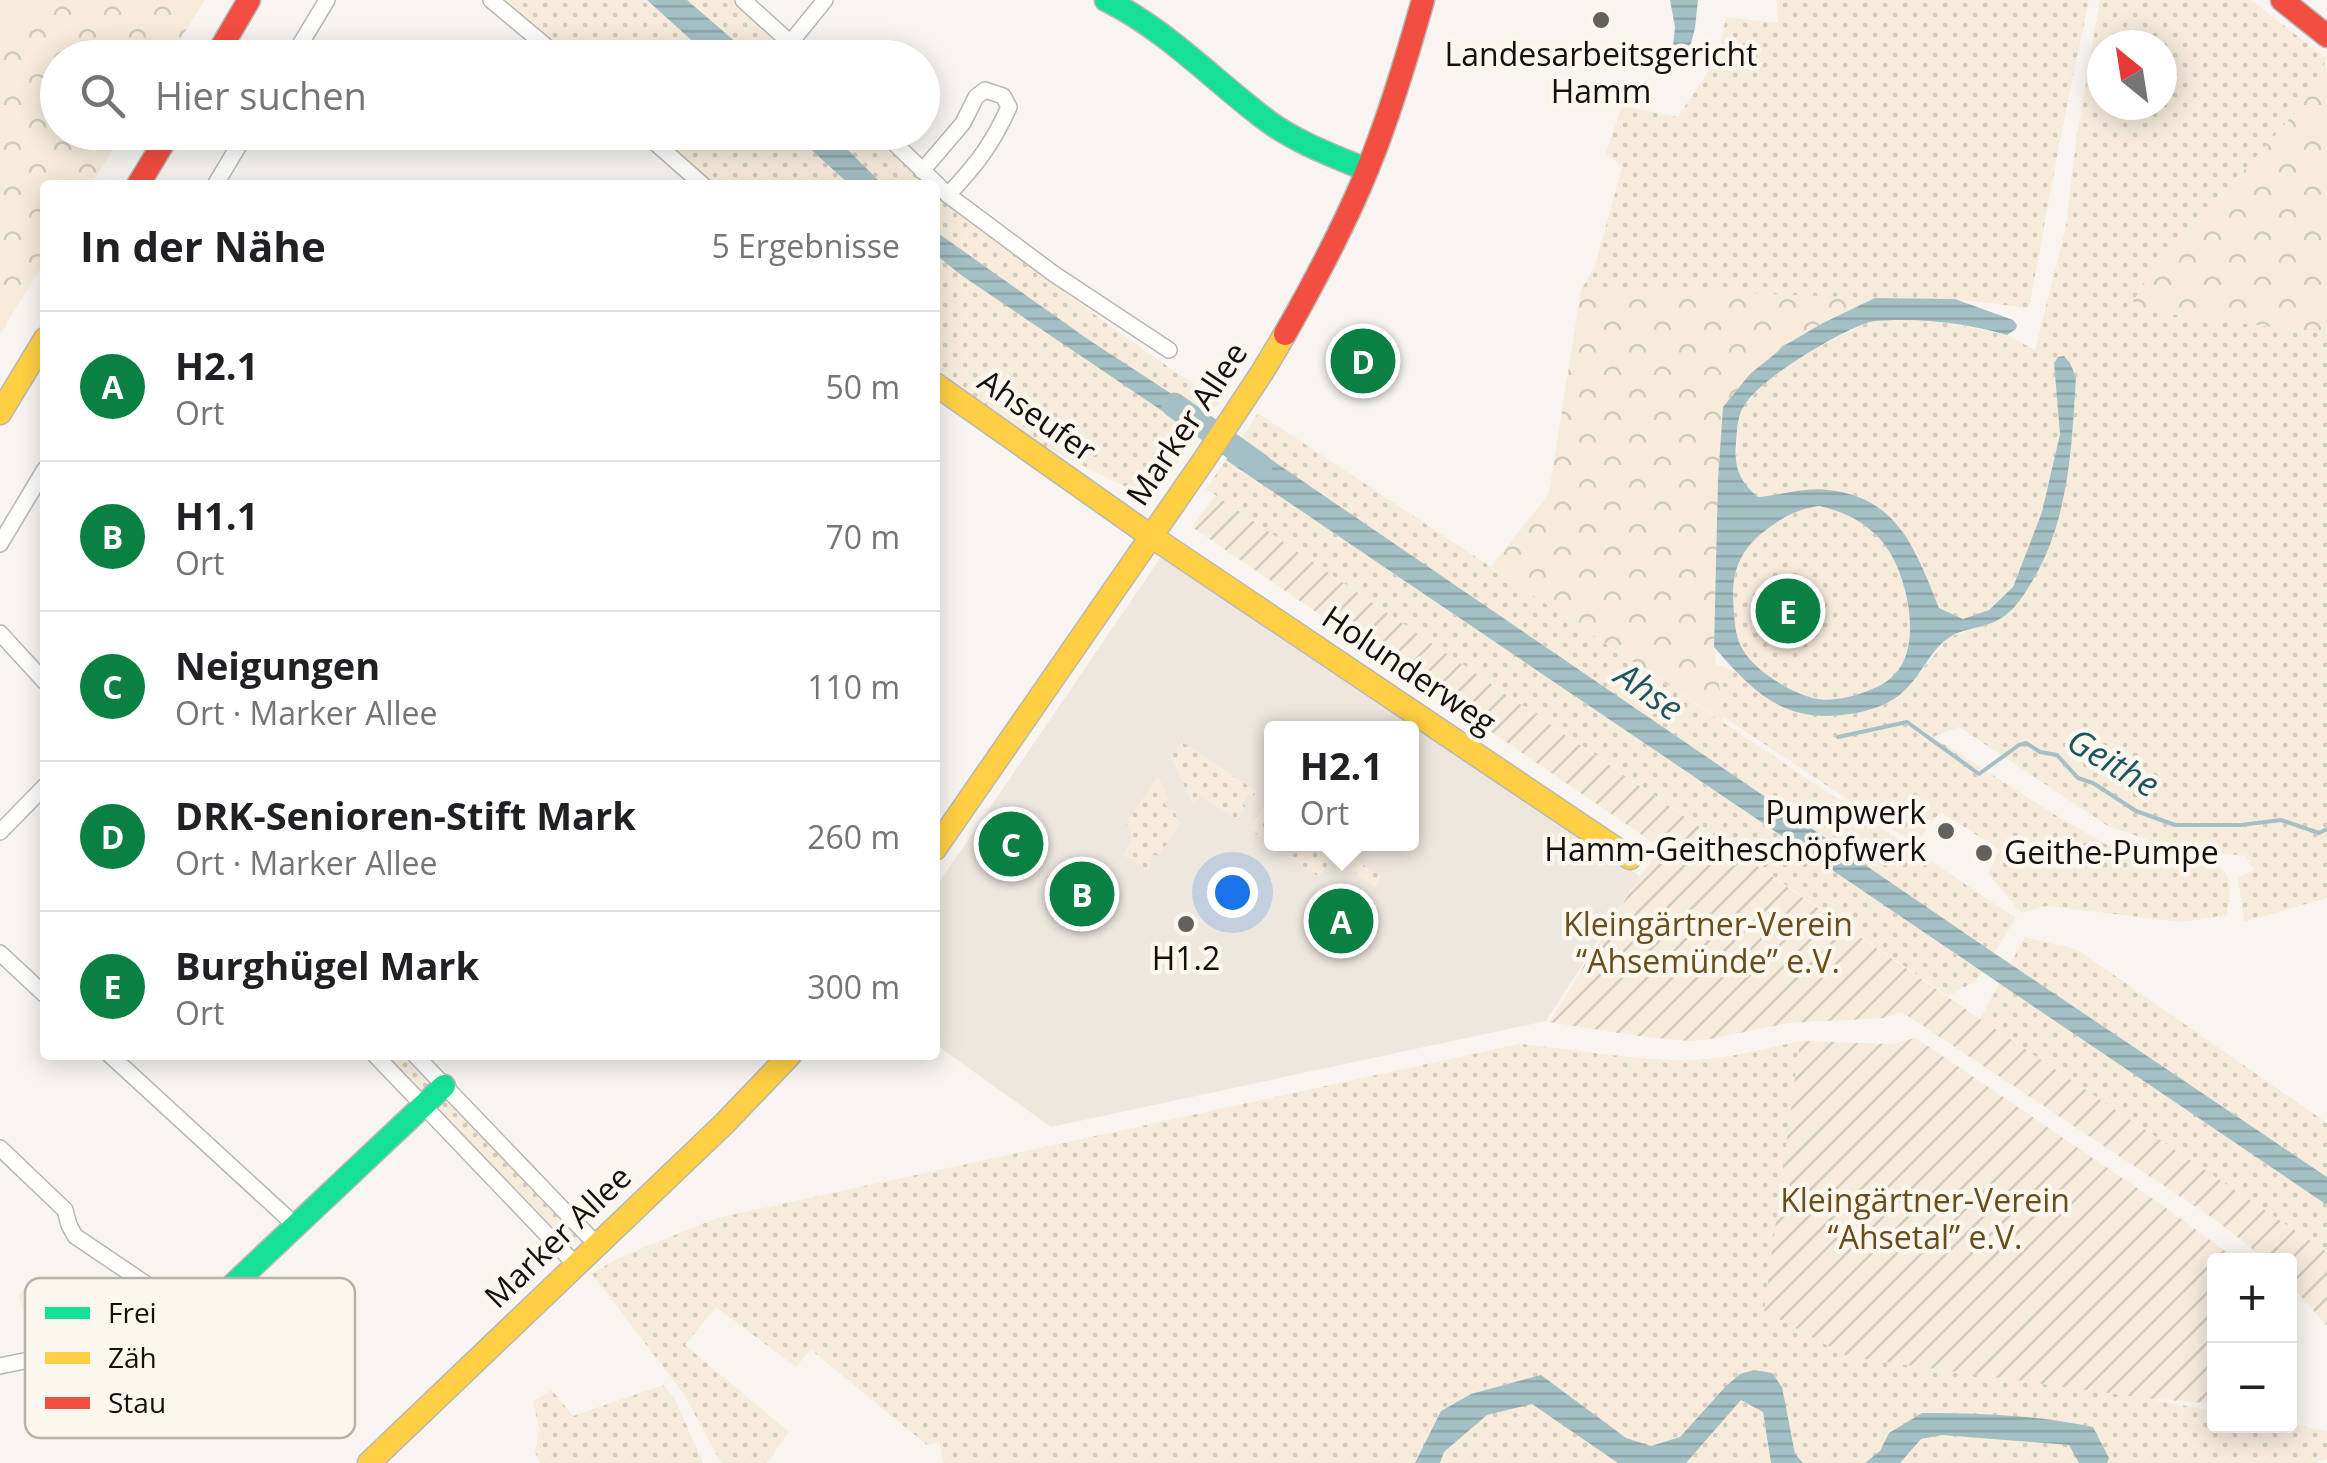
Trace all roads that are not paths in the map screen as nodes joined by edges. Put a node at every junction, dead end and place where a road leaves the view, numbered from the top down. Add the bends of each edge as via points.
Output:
1 (249, 0) edge
2 (327, 0) edge
3 (491, 0) edge
4 (742, 0) edge
5 (825, 0) edge
6 (1106, 0) edge
7 (1424, 0) edge
8 (2282, 0) edge
9 (2327, 36) edge
10 (226, 40) edge
11 (303, 40) edge
12 (539, 40) edge
13 (789, 40) edge
14 (793, 40) edge
15 (159, 150) edge
16 (236, 150) edge
17 (663, 150) edge
18 (901, 150) edge
19 (940, 150) edge
20 (940, 150) edge
21 (1367, 170) junction
22 (922, 171) junction
23 (141, 180) edge
24 (218, 180) edge
25 (696, 180) edge
26 (932, 180) edge
27 (940, 188) edge
28 (948, 195) junction
29 (40, 346) edge
30 (1169, 350) dead end
31 (940, 387) edge
32 (0, 413) edge
33 (40, 477) edge
34 (1152, 535) junction
35 (0, 544) edge
36 (0, 633) edge
37 (40, 677) edge
38 (40, 791) edge
39 (0, 832) edge
40 (940, 839) edge
41 (1630, 858) dead end
42 (0, 953) edge
43 (40, 990) edge
44 (115, 1060) edge
45 (381, 1060) edge
46 (419, 1060) edge
47 (785, 1060) edge
48 (444, 1086) junction
49 (423, 1106) junction
50 (0, 1148) edge
51 (294, 1226) junction
52 (587, 1258) junction
53 (137, 1278) edge
54 (240, 1278) edge
55 (25, 1361) edge
56 (0, 1366) edge
57 (369, 1463) edge

1 - 10 street
2 - 11 street
3 - 12 street
4 - 13 street
5 - 14 street
6 - 21 street via 1272,124
7 - 21 street, Marker Allee
8 - 9 street
15 - 23 street
16 - 24 street
17 - 25 street
18 - 22 street
19 - 22 street
20 - 28 street via 985,90 1004,96 1008,107 996,136
21 - 34 street, Marker Allee via 1263,371
22 - 26 street
27 - 28 street
28 - 30 street
29 - 32 street
31 - 34 street, Ahseufer
33 - 35 street
34 - 40 street, Marker Allee
34 - 41 street, Holunderweg
36 - 37 street
38 - 39 street
42 - 43 street
44 - 51 street
45 - 49 street
46 - 48 street
47 - 52 street, Marker Allee
48 - 49 street
48 - 52 street
49 - 51 street
49 - 52 street
50 - 53 street via 65,1210 75,1236
51 - 54 street
52 - 57 street, Marker Allee
55 - 56 street

